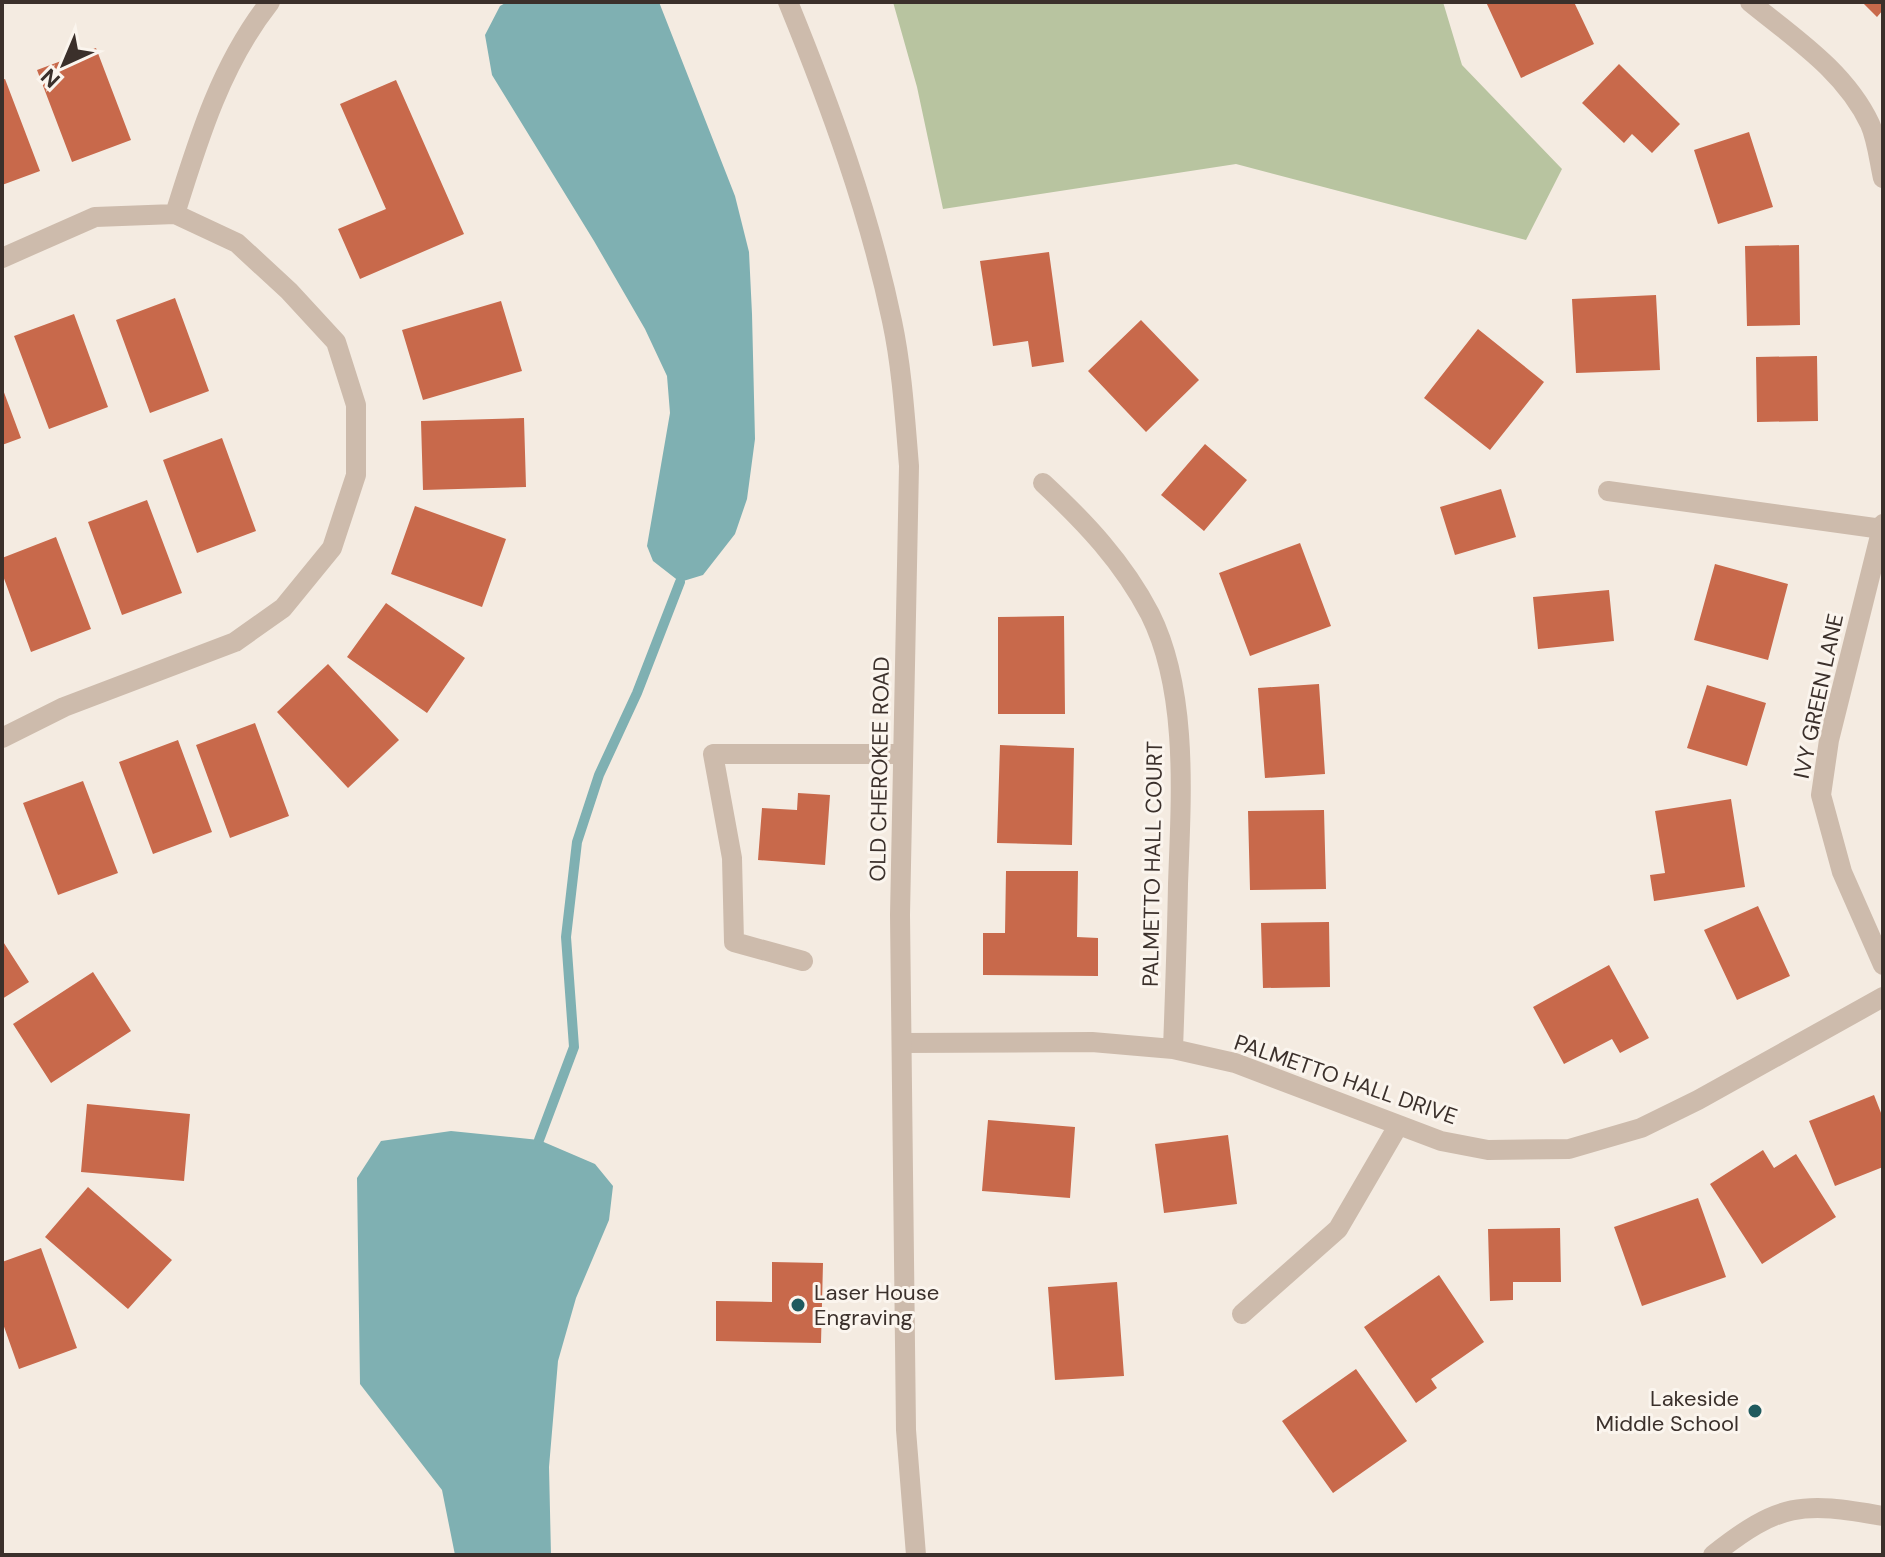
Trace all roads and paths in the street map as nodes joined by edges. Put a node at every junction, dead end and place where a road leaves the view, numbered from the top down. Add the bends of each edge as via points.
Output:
1 (270, 2) edge
2 (788, 2) edge
3 (1750, 2) edge
4 (1883, 178) edge
5 (175, 214) junction
6 (2, 258) edge
7 (1043, 483) dead end
8 (1608, 491) dead end
9 (1882, 526) edge
10 (2, 738) edge
11 (903, 754) junction
12 (803, 961) dead end
13 (1883, 965) edge
14 (1883, 997) edge
15 (902, 1043) junction
16 (1173, 1049) junction
17 (1398, 1126) junction
18 (1242, 1314) dead end
19 (1883, 1516) edge
20 (916, 1555) edge
21 (1713, 1555) edge

1 - 5 street via 248,30 206,115
2 - 11 street, OLD CHEROKEE ROAD via 847,159 893,323 909,466
3 - 4 street via 1828,66 1855,97 1871,127
5 - 6 street via 95,217
5 - 10 street via 237,243 336,342 356,405 356,475 337,533 332,548 283,608 235,642 64,707
7 - 16 street, PALMETTO HALL COURT via 1121,565 1151,616 1171,673 1180,831
8 - 9 street
9 - 13 street, IVY GREEN LANE via 1829,740 1821,795 1842,872
11 - 12 street via 713,754 732,858 734,942
11 - 15 street, OLD CHEROKEE ROAD
14 - 17 street, PALMETTO HALL DRIVE via 1641,1128 1569,1149 1488,1150
15 - 16 street, PALMETTO HALL DRIVE via 1092,1042
15 - 20 street, OLD CHEROKEE ROAD via 906,1416
16 - 17 street, PALMETTO HALL DRIVE via 1235,1063
17 - 18 street via 1338,1229
19 - 21 street via 1809,1507 1775,1513

